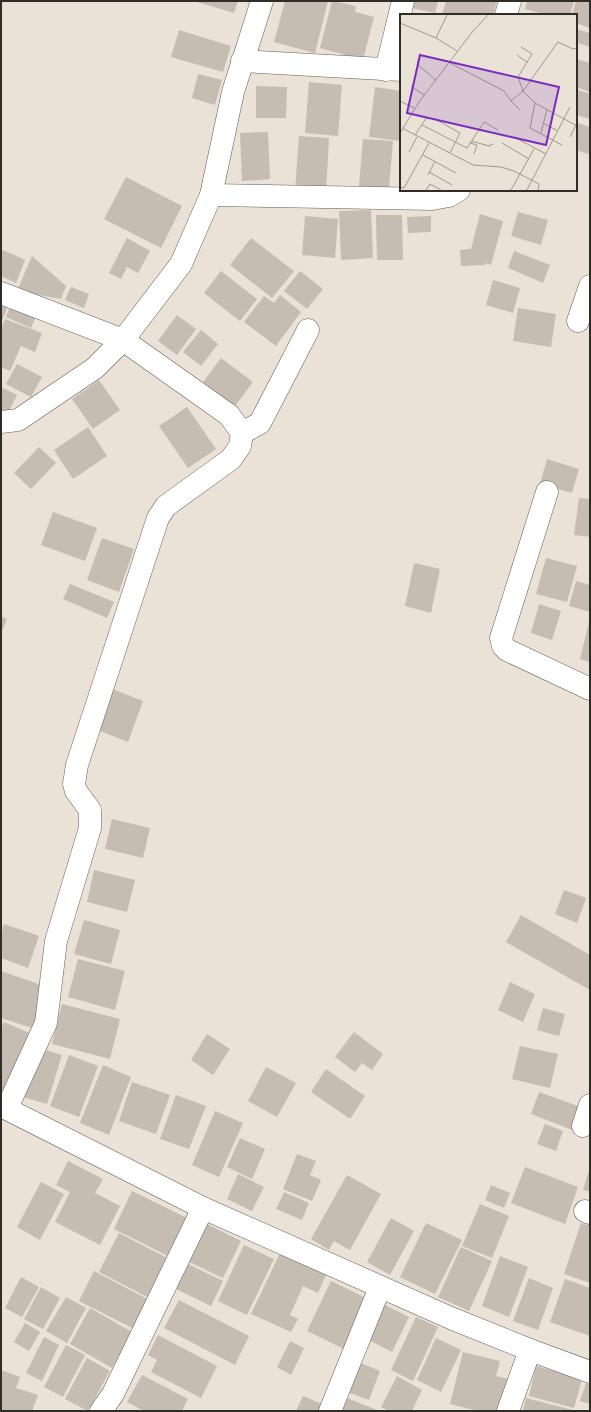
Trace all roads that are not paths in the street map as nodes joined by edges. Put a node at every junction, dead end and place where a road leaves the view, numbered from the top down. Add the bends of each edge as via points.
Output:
1 (262, 1) edge
2 (403, 1) edge
3 (510, 1) edge
4 (401, 14) edge
5 (506, 14) edge
6 (400, 22) edge
7 (242, 62) junction
8 (393, 70) edge
9 (456, 191) edge
10 (211, 195) junction
11 (590, 286) edge
12 (1, 293) edge
13 (578, 321) dead end
14 (308, 330) dead end
15 (123, 340) junction
16 (1, 422) edge
17 (242, 433) junction
18 (547, 492) dead end
19 (590, 689) edge
20 (590, 1105) edge
21 (4, 1107) edge
22 (583, 1126) dead end
23 (203, 1208) junction
24 (380, 1287) junction
25 (530, 1350) junction
26 (590, 1372) edge
27 (101, 1411) edge
28 (330, 1411) edge
29 (508, 1411) edge

1 - 7 street
2 - 4 street
3 - 5 street
6 - 8 street
7 - 8 street
7 - 10 street
9 - 10 street via 449,196 432,199
10 - 15 street via 180,264
11 - 13 street
12 - 15 street
14 - 17 street via 260,422
15 - 16 street via 95,368 18,420
15 - 17 street via 229,415
17 - 21 street via 240,446 231,459 166,506 158,518 74,777 76,791 90,810 90,828 56,941 46,1023
18 - 19 street via 501,638 502,643 507,650
20 - 22 street
21 - 23 street
23 - 24 street
23 - 27 street via 113,1394
24 - 25 street
24 - 28 street
25 - 26 street
25 - 29 street

